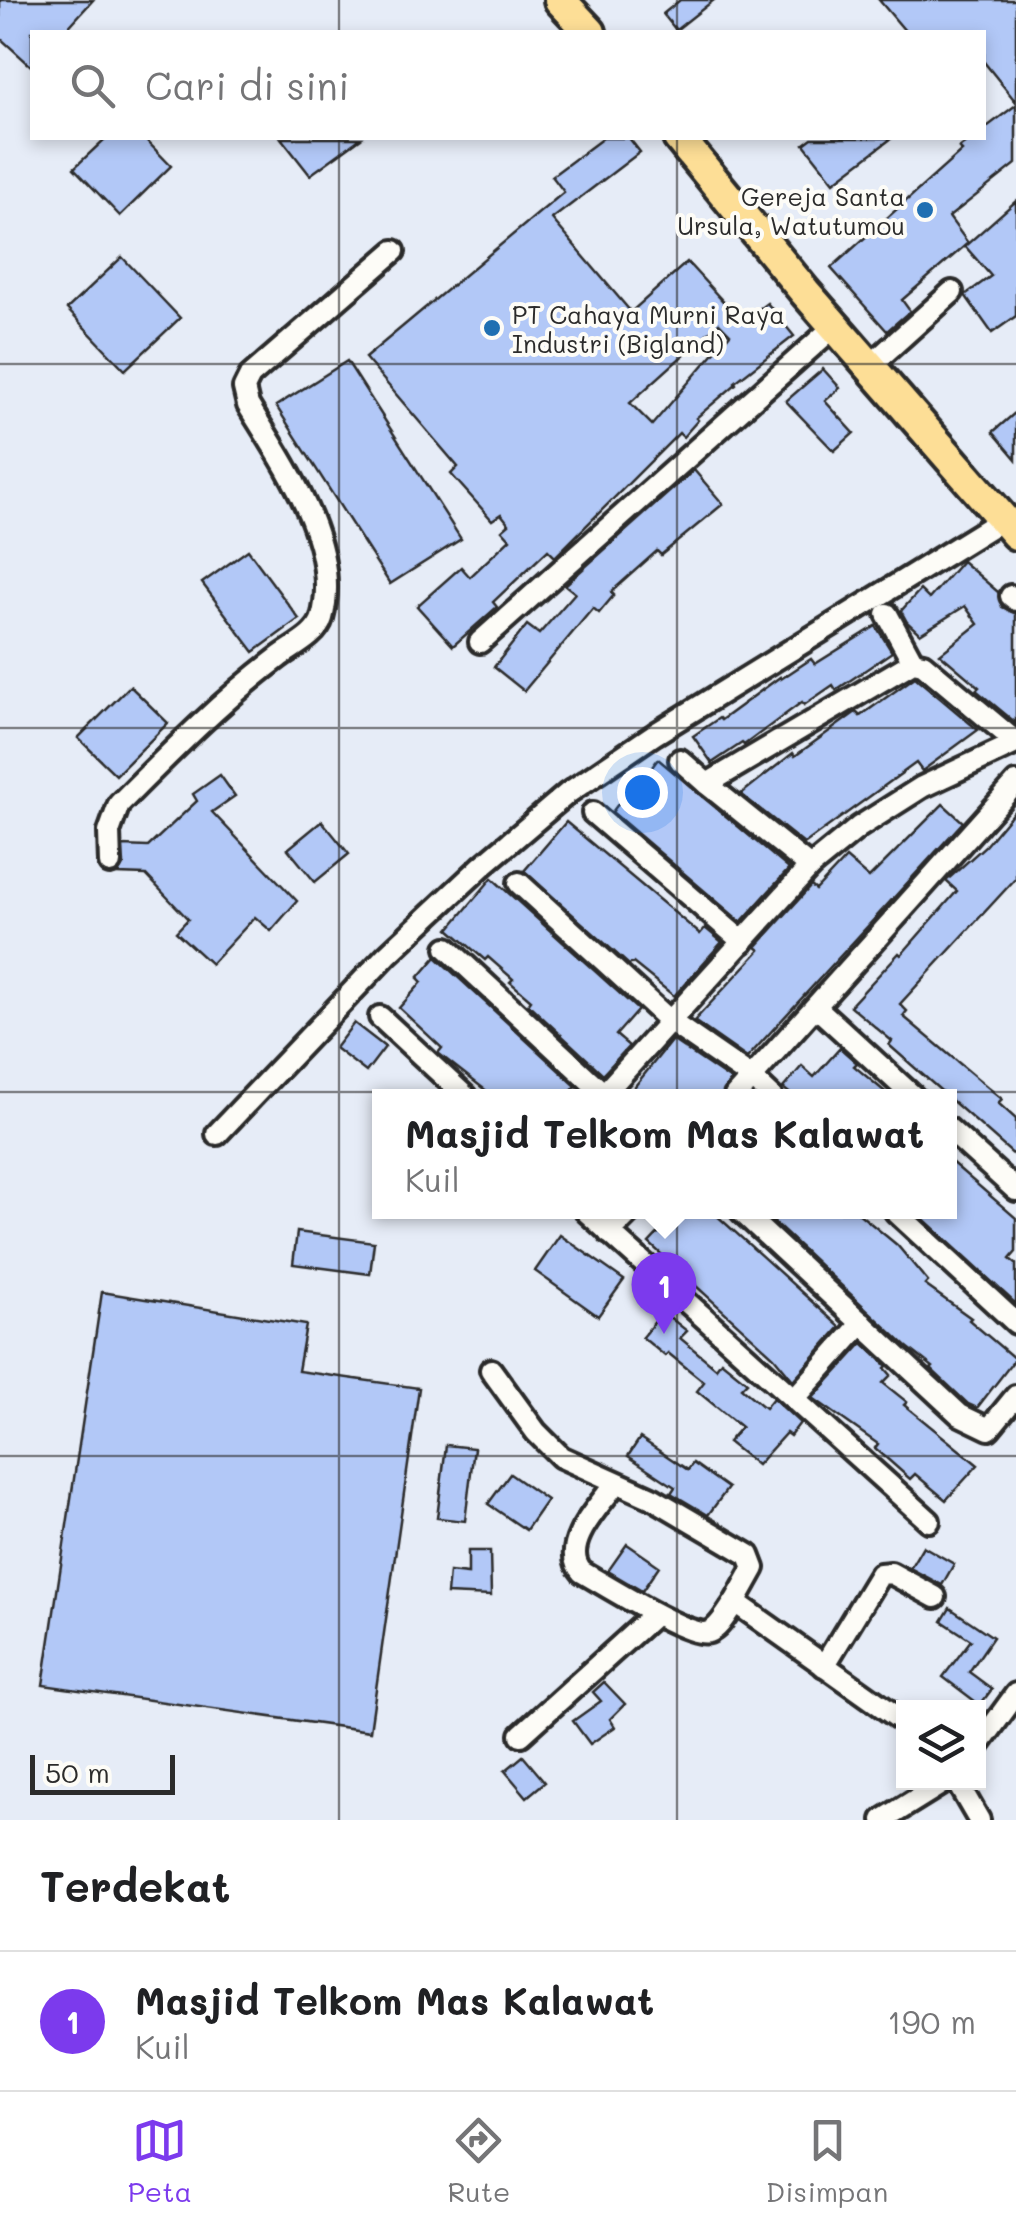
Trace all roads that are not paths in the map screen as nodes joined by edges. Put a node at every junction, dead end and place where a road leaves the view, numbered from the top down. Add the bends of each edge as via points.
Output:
1 (560, 0) edge
2 (588, 30) edge
3 (681, 140) edge
4 (394, 252) dead end
5 (952, 292) dead end
6 (836, 325) junction
7 (870, 366) junction
8 (1009, 526) edge
9 (887, 614) dead end
10 (480, 642) dead end
11 (913, 662) junction
12 (1016, 743) edge
13 (680, 760) dead end
14 (707, 784) junction
15 (1016, 784) edge
16 (593, 813) dead end
17 (110, 863) dead end
18 (810, 868) junction
19 (518, 883) dead end
20 (743, 942) junction
21 (447, 948) dead end
22 (816, 1008) junction
23 (380, 1018) dead end
24 (670, 1022) junction
25 (752, 1078) junction
26 (457, 1089) edge
27 (597, 1089) edge
28 (609, 1089) edge
29 (742, 1089) edge
30 (764, 1089) edge
31 (906, 1089) edge
32 (217, 1134) dead end
33 (957, 1136) edge
34 (1016, 1190) edge
35 (594, 1219) edge
36 (623, 1219) edge
37 (750, 1219) edge
38 (904, 1219) edge
39 (609, 1233) junction
40 (862, 1323) junction
41 (1016, 1323) edge
42 (492, 1370) dead end
43 (1016, 1396) edge
44 (794, 1399) junction
45 (616, 1483) junction
46 (930, 1521) dead end
47 (935, 1597) dead end
48 (734, 1602) junction
49 (655, 1614) junction
50 (824, 1666) junction
51 (1016, 1694) edge
52 (896, 1716) edge
53 (521, 1735) dead end
54 (986, 1735) edge
55 (931, 1790) edge
56 (961, 1790) edge
57 (884, 1820) edge
58 (979, 1820) edge

1 - 2 highway
3 - 6 highway
4 - 17 street via 244,388 316,527 325,573 322,619 119,804 109,832
5 - 7 street
6 - 7 highway
6 - 10 street
7 - 8 highway
8 - 32 street via 655,734 568,793 429,914
9 - 11 street
11 - 12 street
11 - 14 street
12 - 18 street via 922,787
13 - 14 street
14 - 18 street
15 - 22 street
16 - 20 street
18 - 20 street
19 - 24 street
20 - 24 street
21 - 27 street
22 - 25 street
22 - 31 street
23 - 26 street
24 - 25 street
24 - 28 street
25 - 29 street
25 - 30 street
33 - 34 street
35 - 39 street
36 - 39 street
37 - 40 street
38 - 41 street
39 - 44 street
40 - 43 street via 981,1428 993,1426
40 - 44 street
42 - 45 street via 554,1451
44 - 46 street
45 - 48 street via 749,1555 754,1568
45 - 49 street via 579,1536 576,1566
47 - 50 street via 891,1573 880,1574
48 - 49 street via 709,1632
48 - 50 street
49 - 53 street
50 - 52 street
51 - 54 street
55 - 57 street
56 - 58 street

